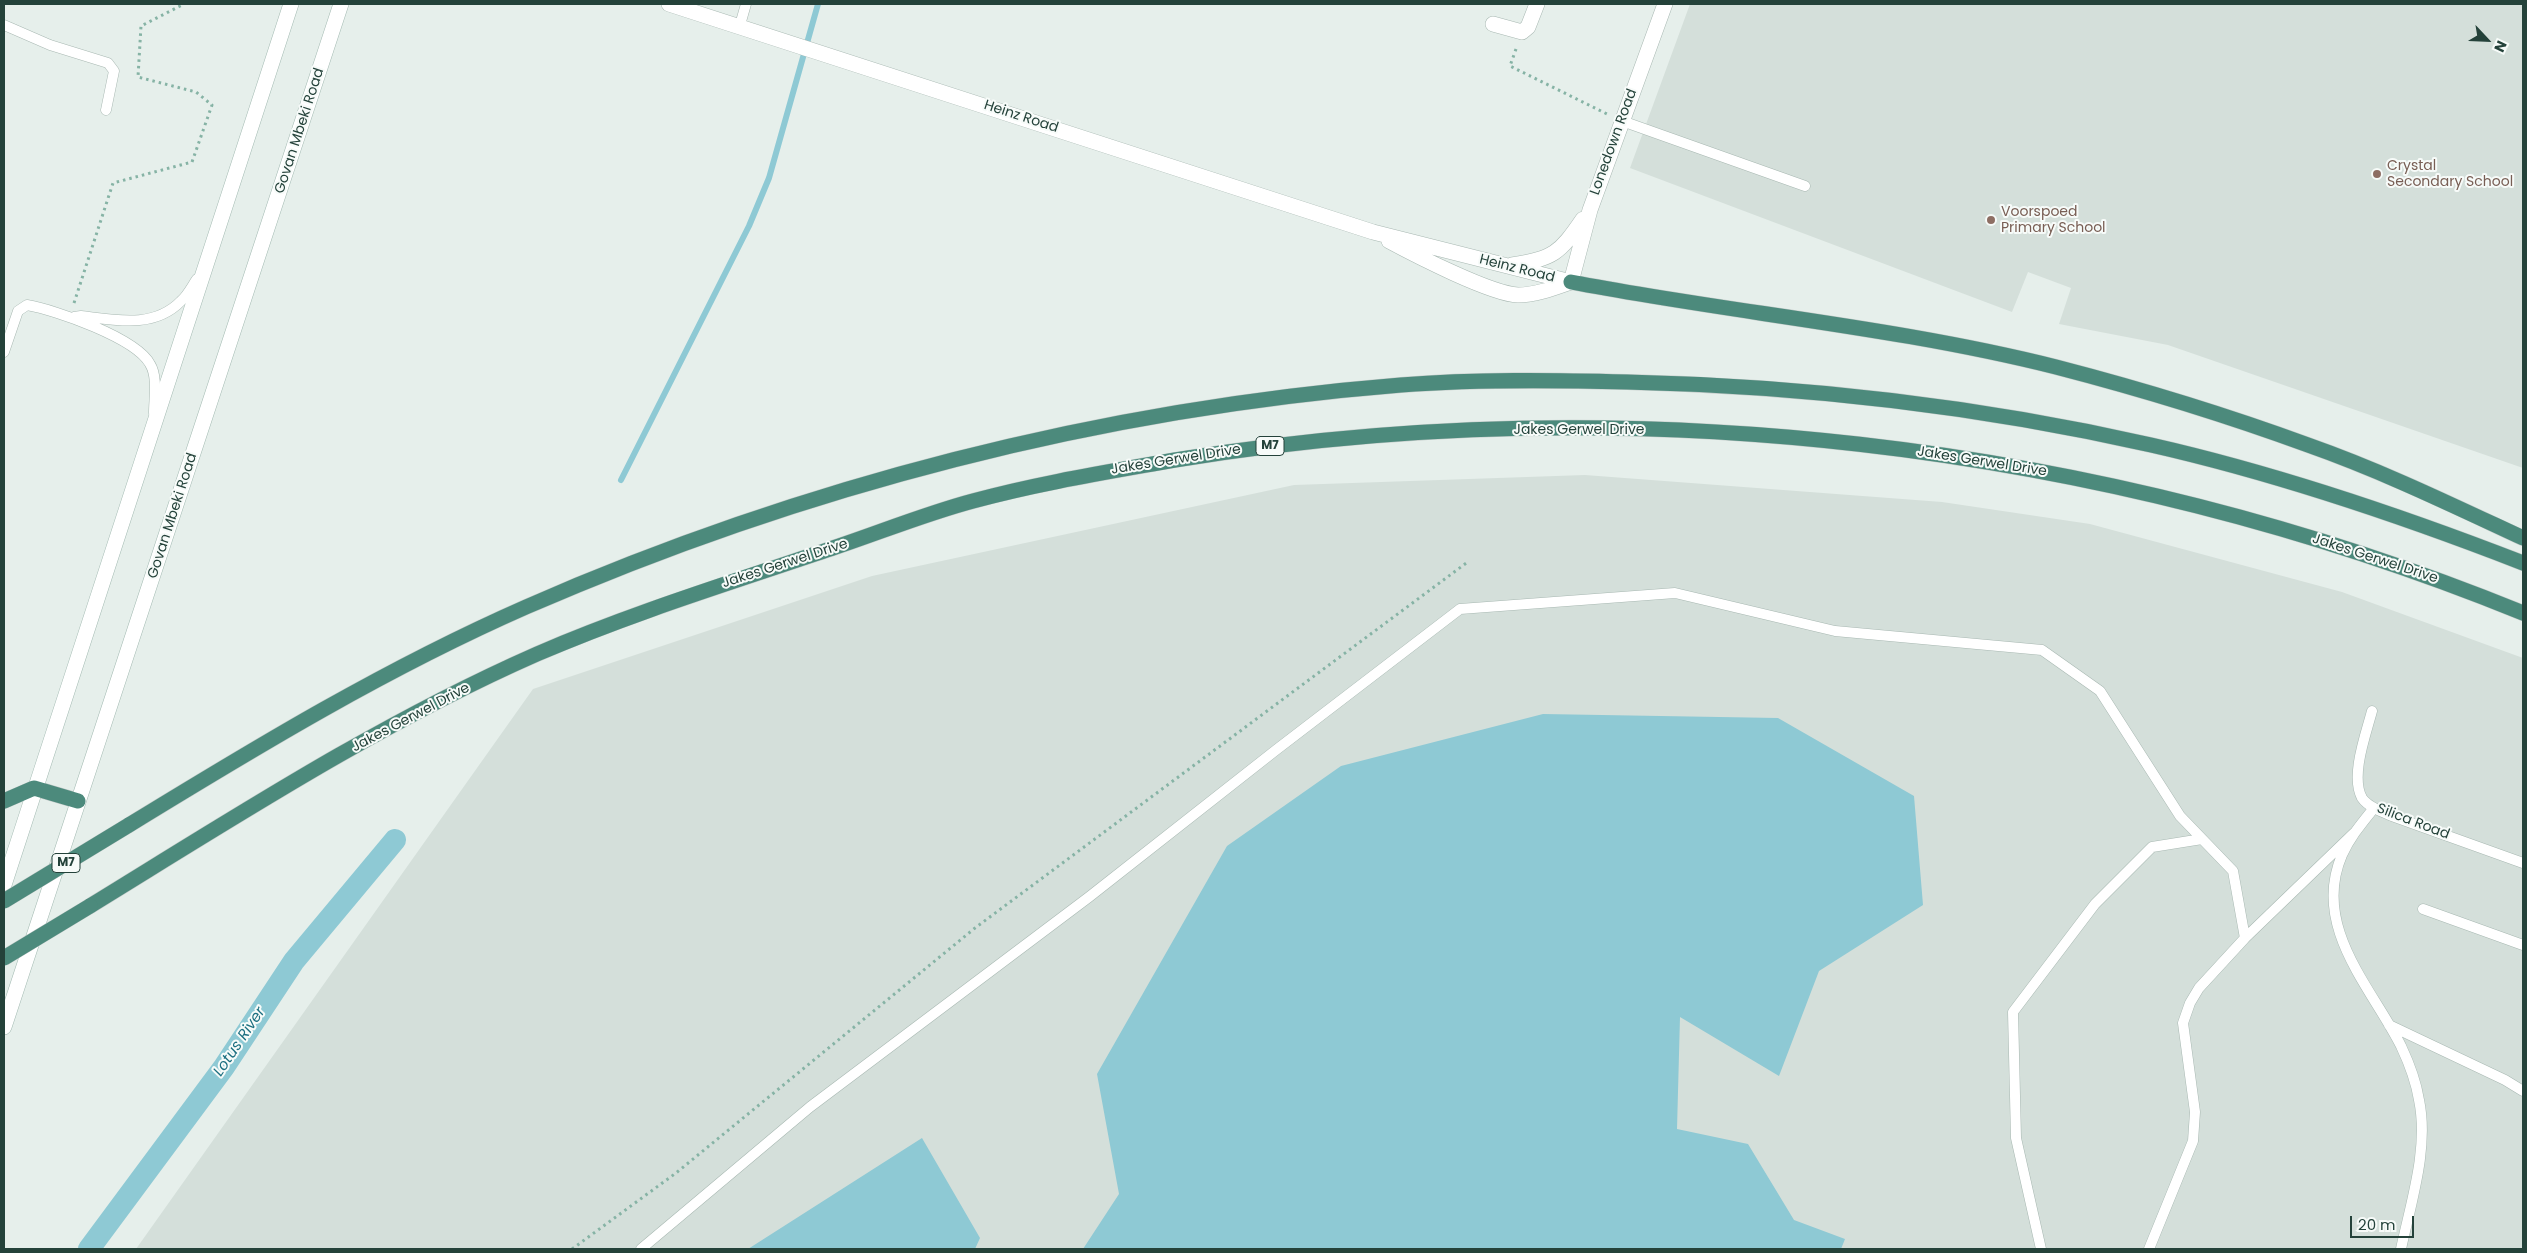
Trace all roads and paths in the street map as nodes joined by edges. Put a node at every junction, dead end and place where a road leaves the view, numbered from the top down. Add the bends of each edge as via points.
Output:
1 (184, 4) edge
2 (342, 4) edge
3 (669, 4) edge
4 (746, 4) edge
5 (1537, 4) edge
6 (1665, 4) edge
7 (289, 5) edge
8 (1493, 24) dead end
9 (4, 25) edge
10 (740, 25) junction
11 (1522, 32) junction
12 (106, 110) dead end
13 (1622, 121) junction
14 (1805, 186) dead end
15 (1590, 210) junction
16 (1372, 232) junction
17 (1504, 266) junction
18 (202, 272) junction
19 (1571, 282) junction
20 (71, 318) junction
21 (4, 352) edge
22 (155, 419) junction
23 (2523, 538) edge
24 (1468, 561) dead end
25 (2523, 563) edge
26 (2523, 613) edge
27 (2372, 711) dead end
28 (34, 788) junction
29 (4, 801) edge
30 (78, 801) junction
31 (2374, 808) junction
32 (2354, 833) junction
33 (2202, 839) junction
34 (2523, 863) edge
35 (4, 885) edge
36 (4, 901) edge
37 (2423, 909) dead end
38 (2245, 938) junction
39 (2523, 945) edge
40 (4, 958) edge
41 (2388, 1025) junction
42 (4, 1027) edge
43 (2523, 1092) edge
44 (572, 1249) edge
45 (641, 1249) edge
46 (2041, 1249) edge
47 (2149, 1249) edge
48 (2401, 1249) edge

1 - 20 path via 141,26 138,77 196,92 212,105 192,162 113,183
2 - 30 main road, Govan Mbeki Road
3 - 10 main road, Heinz Road
4 - 10 lane
5 - 11 main road via 1528,27
6 - 13 main road, Lonedown Road
7 - 18 main road
8 - 11 main road
9 - 12 lane via 50,45 108,63 114,71
10 - 16 main road, Heinz Road
11 - 13 path via 1510,66
13 - 14 lane
13 - 15 main road, Lonedown Road
15 - 17 main road via 1560,250 1538,261
15 - 19 main road, Lonedown Road
16 - 17 main road, Heinz Road
16 - 19 main road, Heinz Road via 1413,254 1500,292 1518,295
17 - 19 main road, Heinz Road
18 - 20 lane via 181,302 145,320 126,322 81,316
18 - 22 main road
19 - 23 highway via 1976,350 2136,389 2309,445 2380,473
20 - 21 lane via 22,306
20 - 22 lane via 135,349 150,364 154,374
22 - 28 main road
24 - 44 path via 975,928 676,1172
25 - 36 highway, M7, bridge via 2357,502 2156,446 1919,403 1701,383 1560,380 1406,384 1254,400 1099,425 958,459 828,496 670,547 522,609 394,670 260,745
26 - 40 highway, Jakes Gerwel Drive / M7, bridge via 2344,546 2144,493 2047,472 1917,451 1694,430 1547,428 1408,433 1252,448 1104,472 972,501 664,604 537,655 405,718 262,800
27 - 31 lane, Silica Road via 2357,776 2363,799
28 - 29 highway
28 - 30 highway
28 - 35 main road
30 - 42 main road, Govan Mbeki Road
31 - 32 lane
31 - 34 lane, Silica Road
32 - 38 lane
32 - 41 lane via 2342,856 2336,878 2334,900 2337,921 2358,978
33 - 38 lane via 2233,871
33 - 45 lane via 2180,816 2100,691 2042,650 1835,631 1675,593 1460,609 1089,897 810,1107
33 - 46 lane via 2152,847 2095,904 2013,1012 2016,1138
37 - 39 lane
38 - 47 lane via 2199,988 2183,1023 2195,1112 2193,1141
41 - 43 lane via 2505,1080
41 - 48 lane via 2414,1076 2423,1130

